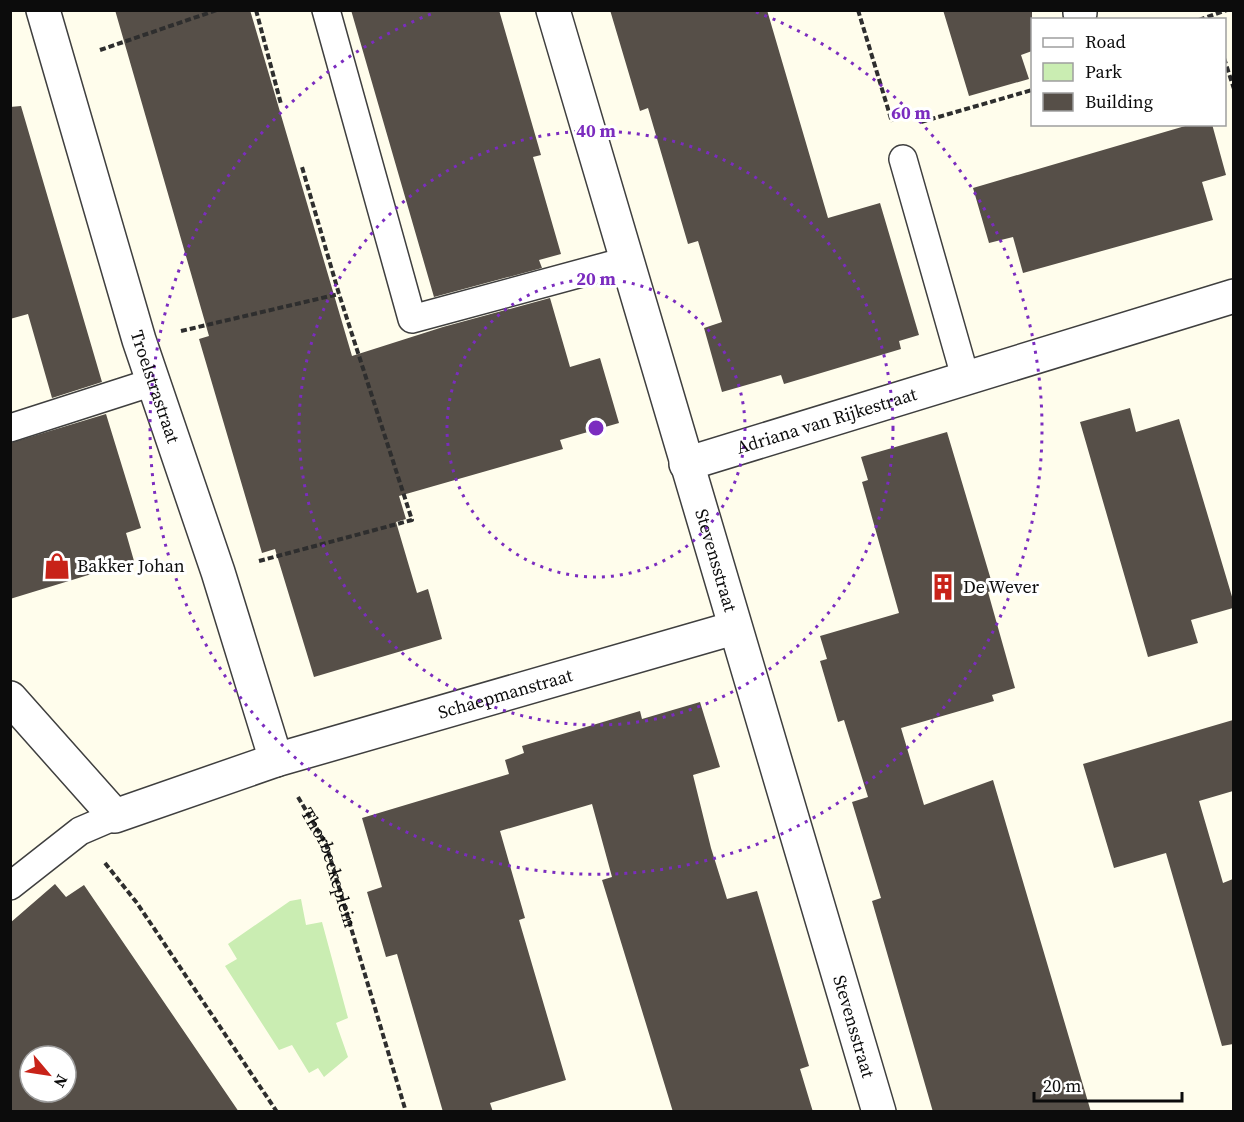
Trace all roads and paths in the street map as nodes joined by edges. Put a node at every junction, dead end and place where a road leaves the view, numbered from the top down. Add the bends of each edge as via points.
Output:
1 (43, 10) edge
2 (217, 10) edge
3 (256, 10) edge
4 (326, 10) edge
5 (553, 10) edge
6 (858, 10) edge
7 (1227, 10) edge
8 (1213, 17) edge
9 (60, 64) junction
10 (1226, 65) edge
11 (1233, 89) edge
12 (1031, 90) edge
13 (282, 104) dead end
14 (894, 130) junction
15 (903, 159) joint
16 (302, 167) dead end
17 (626, 261) junction
18 (339, 294) junction
19 (1233, 296) edge
20 (139, 340) junction
21 (966, 380) junction
22 (153, 382) junction
23 (10, 428) edge
24 (686, 464) junction
25 (218, 572) junction
26 (734, 628) junction
27 (10, 698) edge
28 (276, 760) junction
29 (115, 816) junction
30 (80, 831) junction
31 (10, 886) edge
32 (277, 1112) edge
33 (406, 1112) edge
34 (879, 1112) edge

1 - 9 street, Troelstrastraat
2 - 9 path
3 - 13 path
4 - 17 lane via 412,319
5 - 17 street, Stevensstraat
6 - 14 path
7 - 8 path
9 - 20 street, Troelstrastraat
10 - 11 path
12 - 14 path
14 - 15 path
15 - 21 lane
16 - 18 path
17 - 24 street, Stevensstraat
18 - 20 path
18 - 25 path via 412,520
19 - 21 street, Adriana van Rijkestraat
20 - 22 street, Troelstrastraat
21 - 24 street, Adriana van Rijkestraat
22 - 23 lane
22 - 25 street, Troelstrastraat
24 - 26 street, Stevensstraat
25 - 28 street, Troelstrastraat
26 - 28 street, Schaepmanstraat
26 - 34 street, Stevensstraat
27 - 29 street
28 - 29 street
28 - 33 path, Thorbeckeplein via 326,844
29 - 30 lane
30 - 31 lane
30 - 32 path via 137,903

